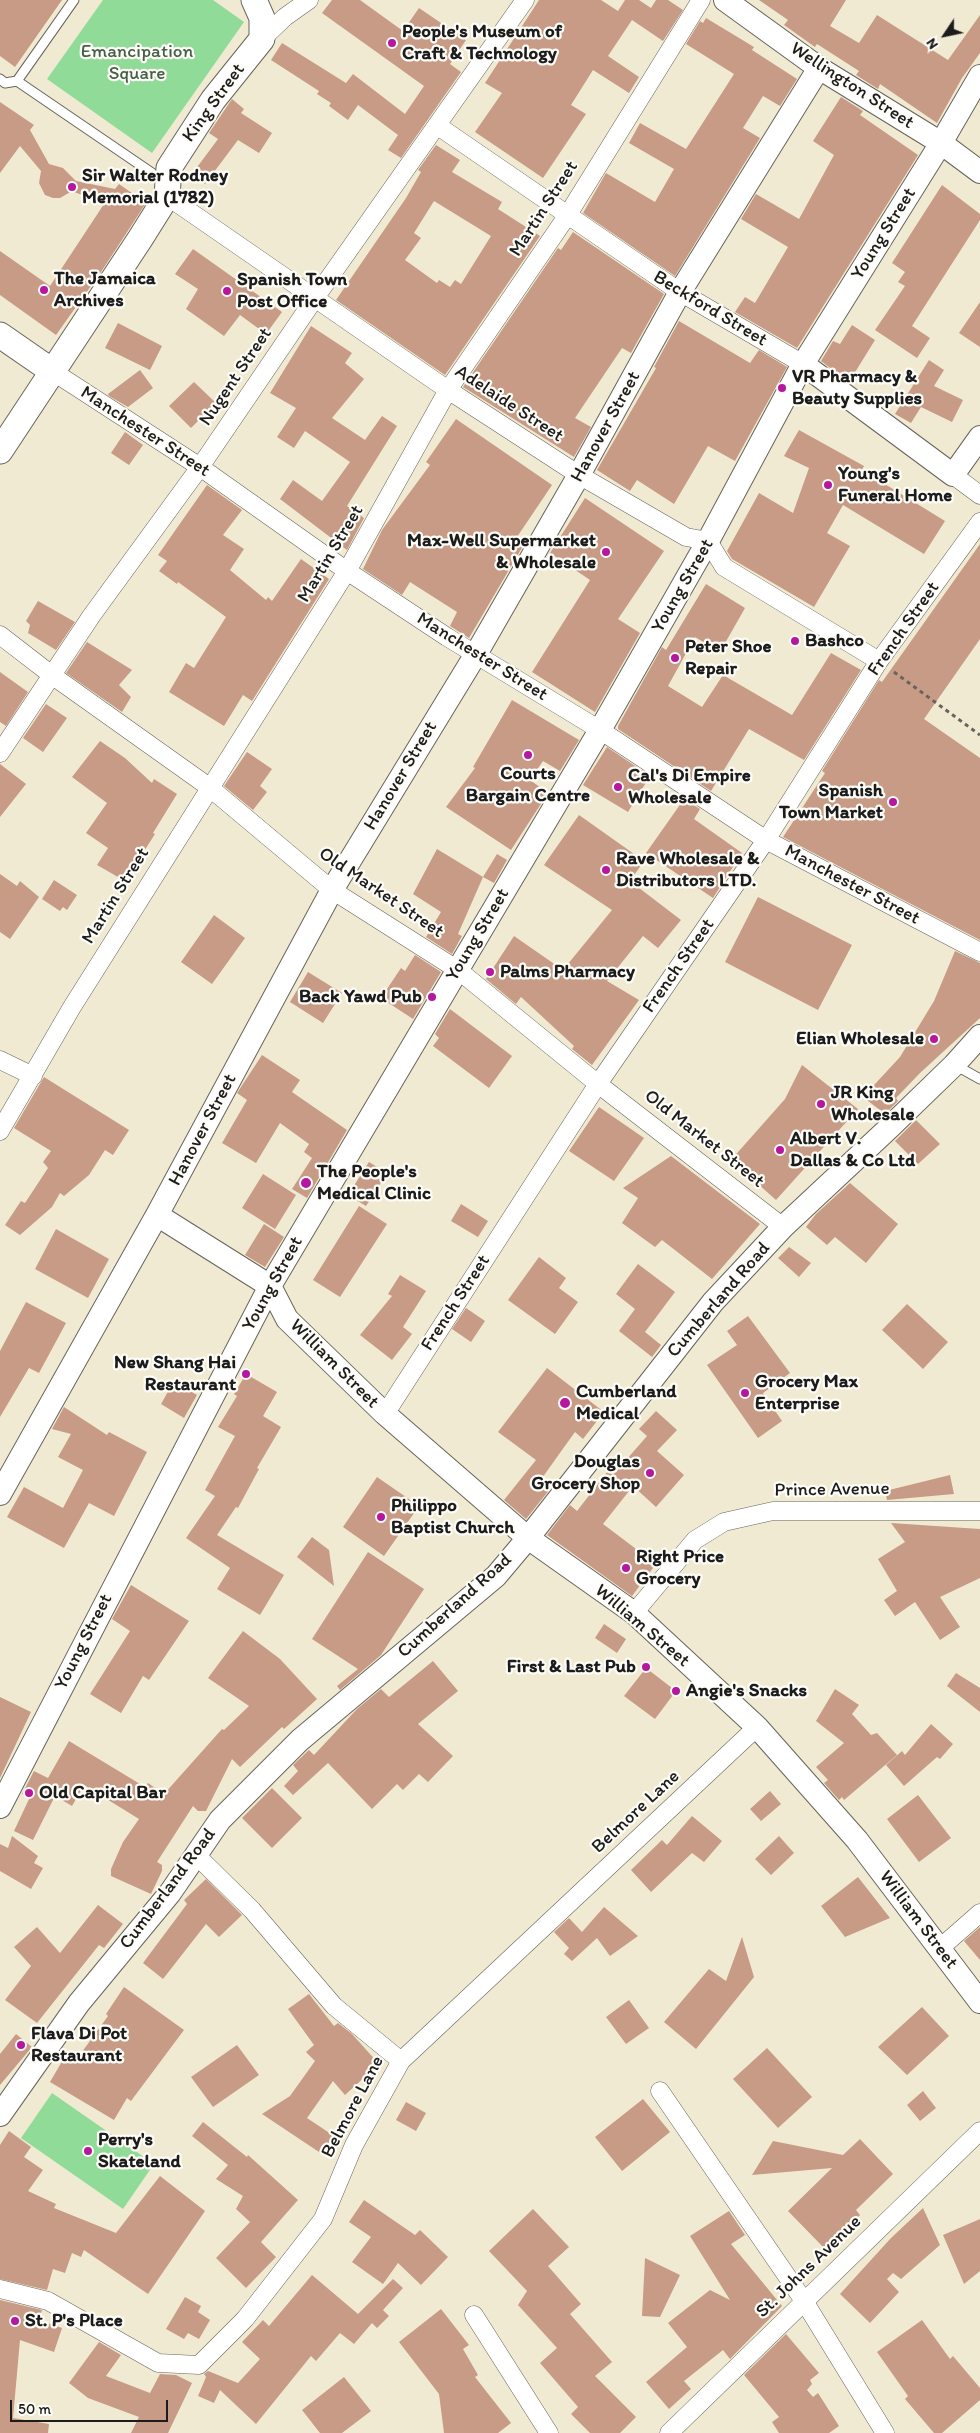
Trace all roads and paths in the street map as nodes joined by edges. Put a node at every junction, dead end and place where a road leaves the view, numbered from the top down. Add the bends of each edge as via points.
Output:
1 (74, 0) edge
2 (254, 0) edge
3 (309, 0) edge
4 (525, 0) edge
5 (701, 0) edge
6 (725, 0) edge
7 (262, 39) junction
8 (819, 68) junction
9 (980, 76) edge
10 (0, 79) edge
11 (17, 81) junction
12 (438, 126) junction
13 (941, 143) junction
14 (152, 172) dead end
15 (980, 172) edge
16 (166, 196) junction
17 (566, 216) junction
18 (680, 292) junction
19 (315, 298) junction
20 (0, 335) edge
21 (803, 364) junction
22 (52, 371) junction
23 (448, 390) junction
24 (980, 437) edge
25 (0, 451) edge
26 (200, 467) junction
27 (579, 475) junction
28 (953, 476) junction
29 (980, 495) edge
30 (980, 522) edge
31 (708, 541) junction
32 (347, 571) junction
33 (0, 635) edge
34 (476, 654) junction
35 (879, 662) junction
36 (53, 676) junction
37 (600, 730) junction
38 (980, 735) edge
39 (0, 753) edge
40 (209, 787) junction
41 (766, 840) junction
42 (332, 890) junction
43 (980, 952) edge
44 (458, 970) junction
45 (980, 1036) edge
46 (0, 1060) edge
47 (954, 1065) junction
48 (33, 1076) junction
49 (980, 1079) edge
50 (598, 1084) junction
51 (0, 1131) edge
52 (157, 1215) junction
53 (782, 1227) junction
54 (270, 1286) junction
55 (384, 1414) junction
56 (0, 1494) edge
57 (980, 1510) edge
58 (528, 1538) junction
59 (634, 1613) junction
60 (758, 1728) junction
61 (0, 1808) edge
62 (196, 1855) junction
63 (980, 1913) edge
64 (939, 1949) junction
65 (980, 2002) edge
66 (401, 2061) junction
67 (660, 2091) dead end
68 (0, 2115) edge
69 (980, 2131) edge
70 (0, 2289) edge
71 (804, 2301) junction
72 (474, 2315) dead end
73 (549, 2433) edge
74 (669, 2433) edge
75 (885, 2433) edge

1 - 11 lane
2 - 7 main road via 262,18
3 - 7 street, King Street
4 - 12 street, Nugent Street
5 - 17 street, Martin Street
6 - 8 street, Wellington Street
7 - 16 main road, King Street via 213,100 169,168
8 - 13 street, Wellington Street
8 - 18 street, Hanover Street
9 - 13 street, Young Street
10 - 11 lane via 5,83
11 - 14 lane
12 - 17 street, Beckford Street
12 - 19 street, Nugent Street
13 - 15 street, Wellington Street
13 - 21 street, Young Street
16 - 19 street, Adelaide Street
16 - 22 main road, King Street
17 - 18 street, Beckford Street
17 - 23 street, Martin Street
18 - 21 street, Beckford Street
18 - 27 street, Hanover Street
19 - 23 street, Adelaide Street
19 - 26 street, Nugent Street
20 - 22 main road, Manchester Street
21 - 28 street, Beckford Street
21 - 31 street, Young Street
22 - 25 main road, King Street
22 - 26 street, Manchester Street
23 - 27 street, Adelaide Street
23 - 32 street, Martin Street
24 - 28 street
26 - 32 street, Manchester Street
26 - 36 street, Nugent Street via 92,615
27 - 31 street, Adelaide Street via 686,537
27 - 34 street, Hanover Street
28 - 29 street, Beckford Street
30 - 35 street, French Street
31 - 35 street via 724,567
31 - 37 street, Young Street
32 - 34 street, Manchester Street
32 - 40 street, Martin Street
33 - 36 street, Old Market Street
34 - 37 street, Manchester Street
34 - 42 street, Hanover Street
35 - 38 path
35 - 41 street, French Street
36 - 39 street, Nugent Street
36 - 40 street, Old Market Street
37 - 41 street, Manchester Street
37 - 44 street, Young Street
40 - 42 street, Old Market Street
40 - 48 street, Martin Street via 72,1007
41 - 43 street, Manchester Street
41 - 50 street, French Street
42 - 44 street, Old Market Street
42 - 52 street, Hanover Street
44 - 50 street, Old Market Street
44 - 54 street, Young Street
45 - 47 street, Cumberland Road
46 - 48 street
47 - 49 lane
47 - 53 street, Cumberland Road
48 - 51 street, Martin Street
50 - 53 street, Old Market Street
50 - 55 street, French Street
52 - 54 street
52 - 56 street, Hanover Street
53 - 58 street, Cumberland Road via 713,1302
54 - 55 street, William Street via 288,1319
54 - 61 street, Young Street
55 - 58 street, William Street
57 - 59 street, Prince Avenue via 773,1511 724,1522 695,1540
58 - 59 street, William Street
58 - 62 street, Cumberland Road via 496,1576 300,1740 220,1820
59 - 60 street, William Street
60 - 64 street, William Street via 857,1840
60 - 66 street, Belmore Lane
62 - 66 street via 252,1910 334,2006
62 - 68 street, Cumberland Road via 170,1893 79,2004
63 - 64 street
64 - 65 street, William Street
66 - 70 street, Belmore Lane via 354,2145 323,2219 245,2319 199,2365 158,2363 48,2300
67 - 71 street
69 - 71 street, St. Johns Avenue
71 - 74 street, St. Johns Avenue
71 - 75 street
72 - 73 street

